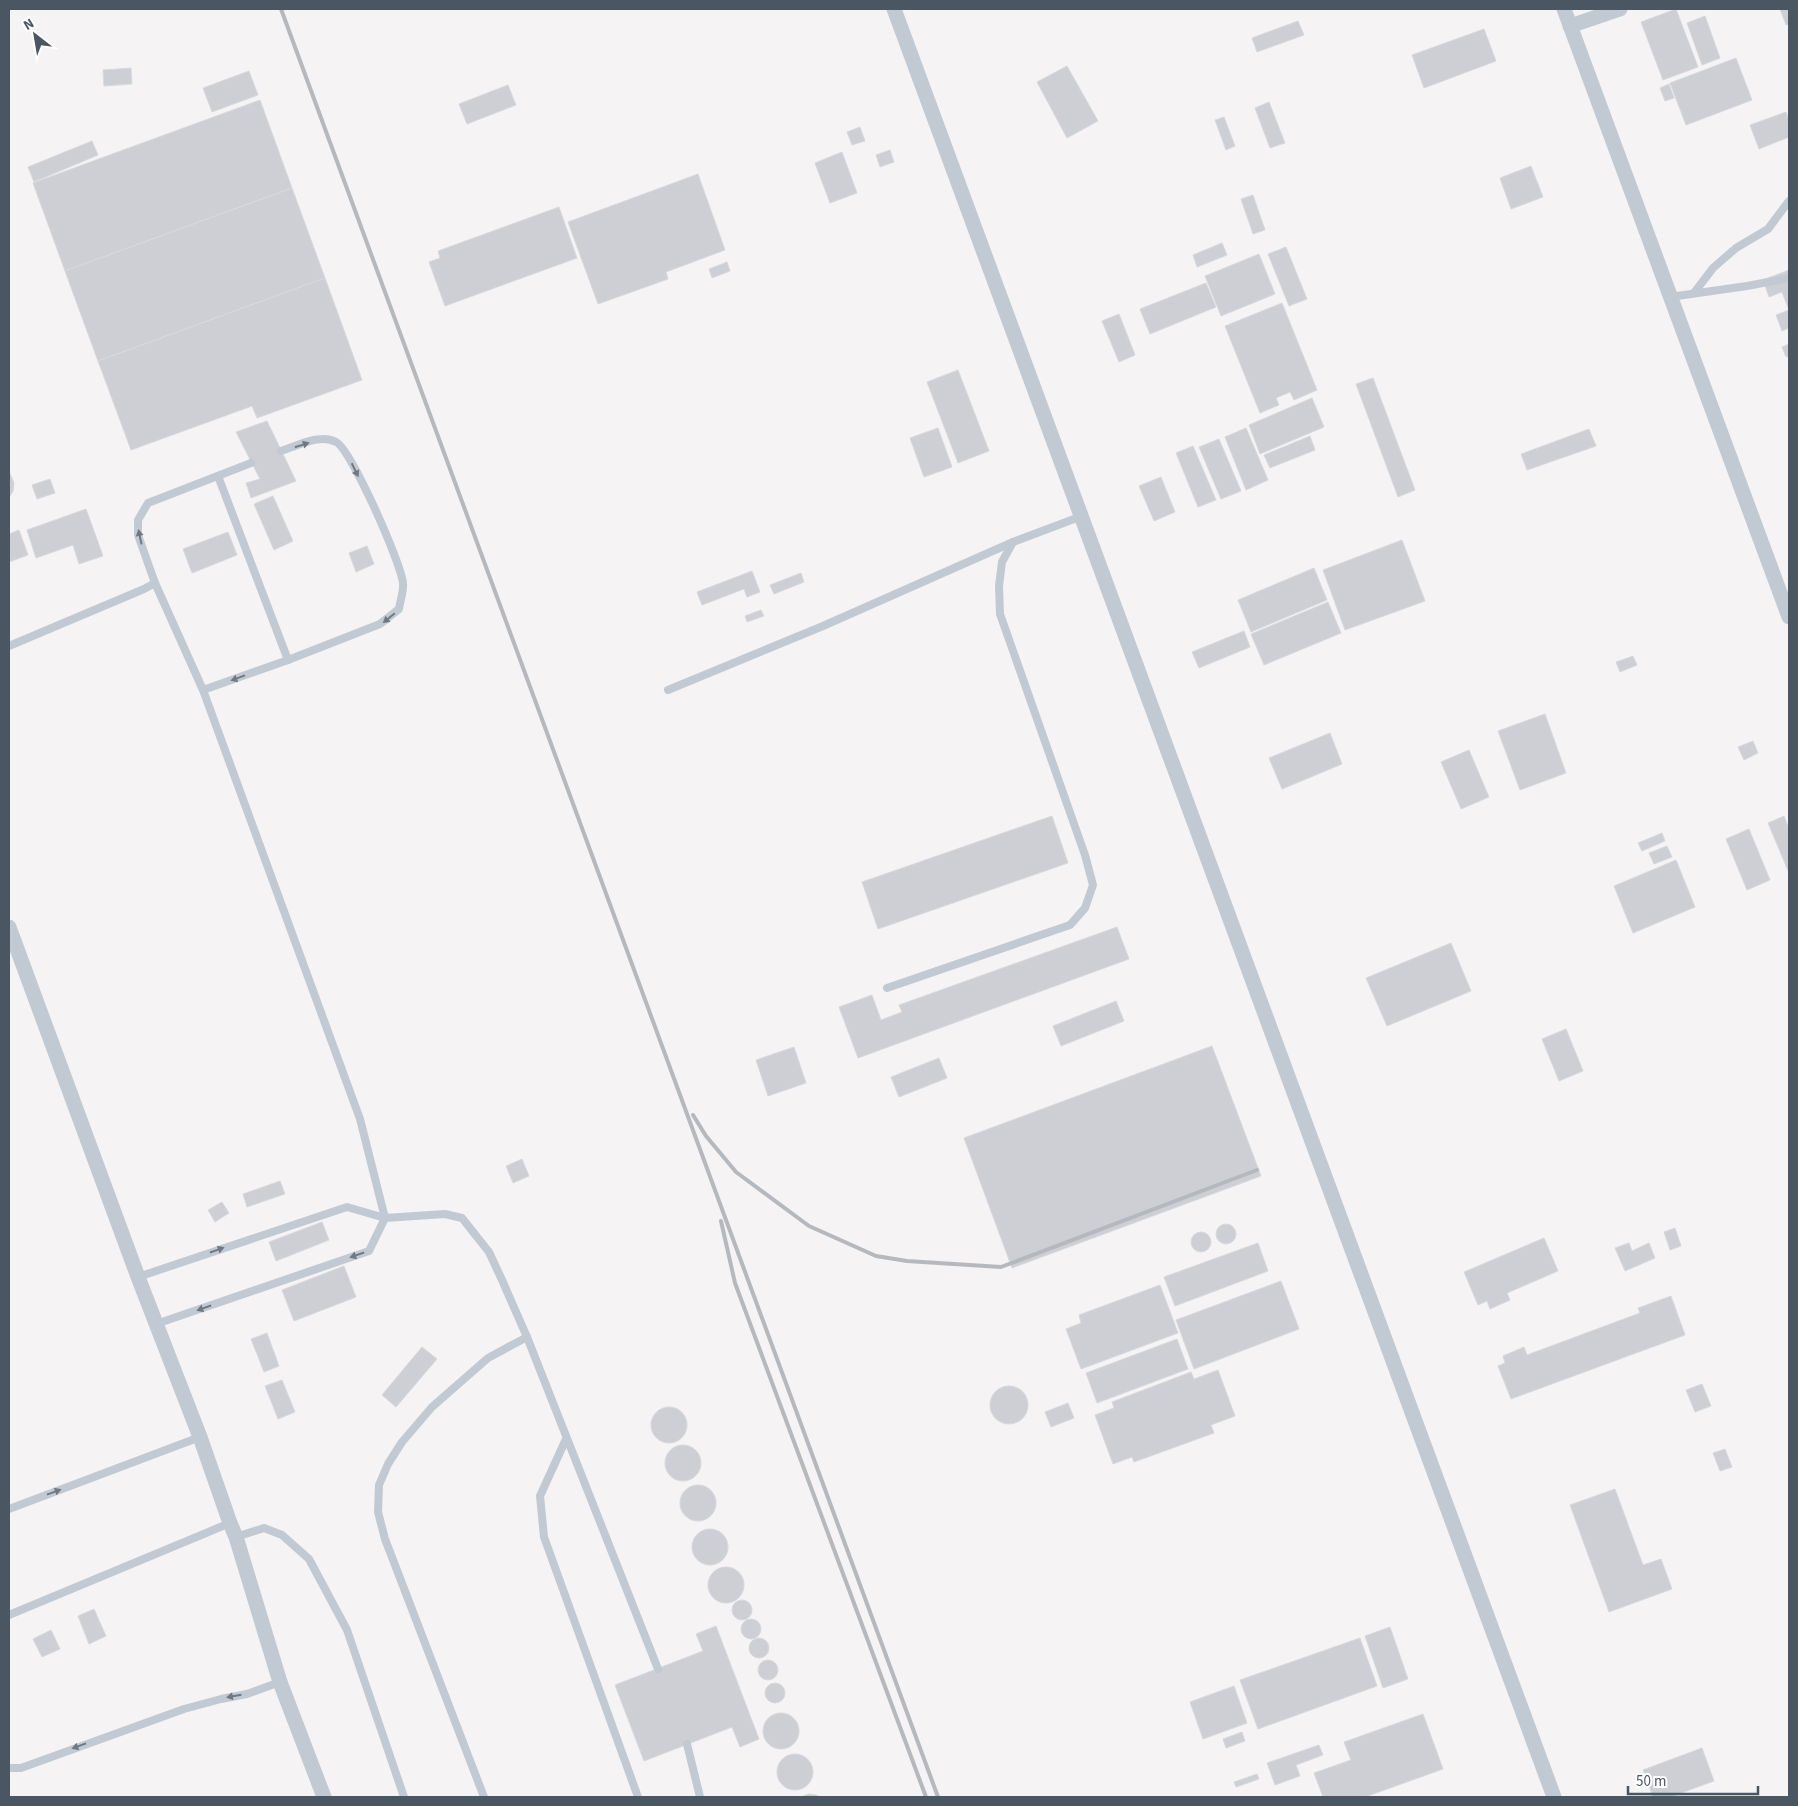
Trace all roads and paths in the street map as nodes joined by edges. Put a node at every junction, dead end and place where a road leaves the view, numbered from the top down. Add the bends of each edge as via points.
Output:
1 (894, 9) edge
2 (1564, 9) edge
3 (1620, 9) edge
4 (1570, 26) junction
5 (1789, 200) edge
6 (1789, 278) edge
7 (1694, 293) junction
8 (1670, 297) junction
9 (281, 451) dead end
10 (250, 463) dead end
11 (218, 476) junction
12 (1082, 516) junction
13 (1013, 542) junction
14 (155, 583) junction
15 (1789, 616) edge
16 (9, 646) edge
17 (288, 660) junction
18 (203, 690) junction
19 (668, 690) dead end
20 (9, 927) edge
21 (887, 988) dead end
22 (385, 1218) junction
23 (138, 1277) junction
24 (156, 1324) junction
25 (527, 1337) junction
26 (200, 1437) junction
27 (566, 1439) junction
28 (9, 1509) edge
29 (230, 1522) junction
30 (236, 1537) junction
31 (9, 1615) edge
32 (658, 1669) dead end
33 (280, 1682) junction
34 (687, 1744) dead end
35 (9, 1768) edge
36 (324, 1797) edge
37 (404, 1797) edge
38 (484, 1797) edge
39 (638, 1797) edge
40 (700, 1797) edge
41 (1554, 1797) edge

1 - 12 street
2 - 4 street
3 - 4 street
4 - 8 street
5 - 7 lane via 1768,229 1736,248 1713,268
6 - 7 lane
7 - 8 lane
8 - 15 street
9 -> 17 lane via 323,438 337,442 350,458 391,544 403,584 399,609 380,624
10 - 11 lane
14 -> 11 lane via 138,535 138,520 148,503
11 - 17 lane
12 - 13 lane
12 - 41 street
13 - 19 lane
13 - 21 lane via 1002,562 1000,614 1093,885 1085,908 1070,925
14 - 16 lane
14 - 18 lane
17 -> 18 lane
18 - 22 lane via 360,1119
20 - 23 street
23 -> 22 lane via 347,1207
22 -> 24 lane via 369,1251
22 - 25 lane via 444,1214 462,1218 489,1252
23 - 24 street
24 - 26 street
25 - 27 lane
25 - 38 lane via 488,1358 432,1407 402,1442 379,1485 378,1512 385,1539
28 -> 26 lane
26 - 29 street
27 - 32 lane
27 - 39 lane via 540,1496 544,1537
29 - 30 street
29 - 31 lane
30 - 33 street
30 - 37 lane via 264,1528 282,1535 308,1559 347,1630
33 -> 35 lane via 247,1694 184,1709 21,1768
33 - 36 street
34 - 40 lane

